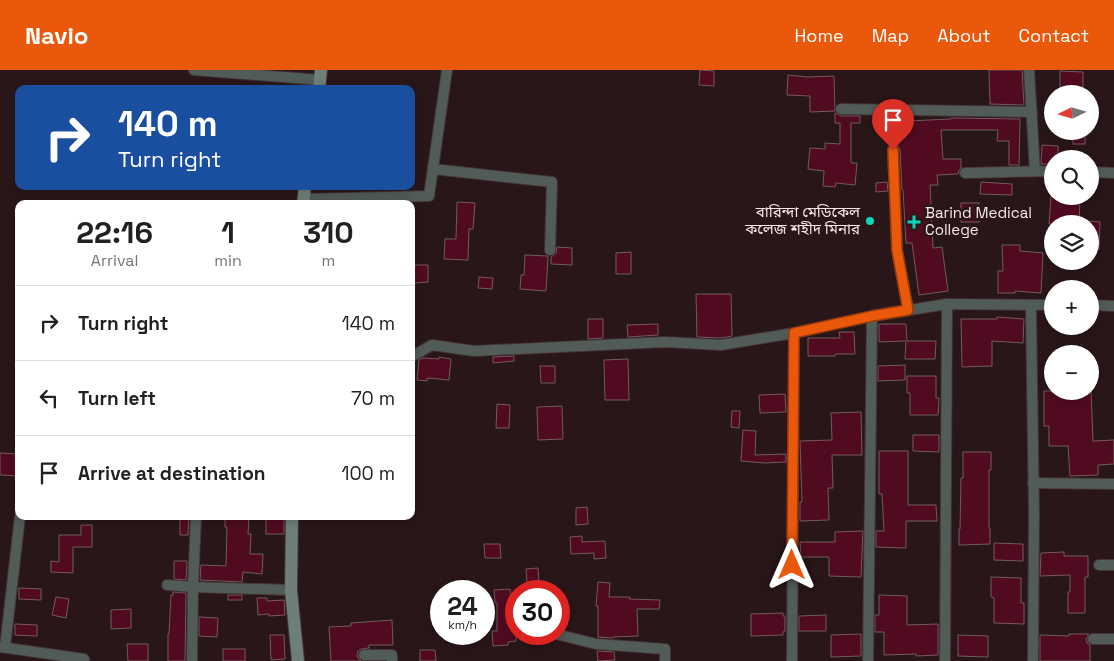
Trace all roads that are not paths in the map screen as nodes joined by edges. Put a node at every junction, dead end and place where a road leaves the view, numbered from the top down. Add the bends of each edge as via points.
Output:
1 (194, 70) edge
2 (447, 70) edge
3 (1030, 70) edge
4 (320, 80) edge
5 (841, 109) dead end
6 (1032, 112) junction
7 (893, 150) dead end
8 (433, 169) junction
9 (1035, 171) junction
10 (1044, 171) edge
11 (965, 172) dead end
12 (1099, 172) edge
13 (1114, 173) edge
14 (346, 200) edge
15 (550, 250) dead end
16 (947, 304) junction
17 (1044, 305) edge
18 (1099, 305) edge
19 (1114, 306) edge
20 (908, 310) junction
21 (1031, 310) dead end
22 (872, 316) junction
23 (794, 333) junction
24 (415, 355) edge
25 (1033, 483) junction
26 (1114, 484) edge
27 (19, 520) edge
28 (196, 520) edge
29 (292, 520) edge
30 (1099, 565) dead end
31 (1114, 565) edge
32 (168, 585) dead end
33 (193, 587) junction
34 (291, 590) junction
35 (570, 638) edge
36 (1093, 639) dead end
37 (1114, 639) edge
38 (3, 647) edge
39 (364, 655) dead end
40 (84, 659) dead end
41 (192, 661) edge
42 (298, 661) edge
43 (392, 661) edge
44 (665, 661) edge
45 (792, 661) edge
46 (868, 661) edge
47 (945, 661) edge
48 (1033, 661) edge

1 - 4 street
2 - 8 street
3 - 6 street
5 - 6 street
6 - 9 street
7 - 20 street via 897,250
8 - 14 street via 430,196
8 - 15 street via 552,182
9 - 10 street
9 - 11 street
12 - 13 street
16 - 17 street
16 - 20 street
16 - 47 street
18 - 19 street
20 - 22 street
21 - 25 street
22 - 23 street
22 - 46 street
23 - 24 street via 721,345 665,342 474,350 432,345
23 - 45 street
25 - 26 street
25 - 48 street
27 - 38 street
28 - 33 street
29 - 34 street
30 - 31 street
32 - 33 street
33 - 34 street
33 - 41 street
34 - 42 street
35 - 44 street via 596,644 665,649
36 - 37 street
38 - 40 street
39 - 43 street via 392,655

